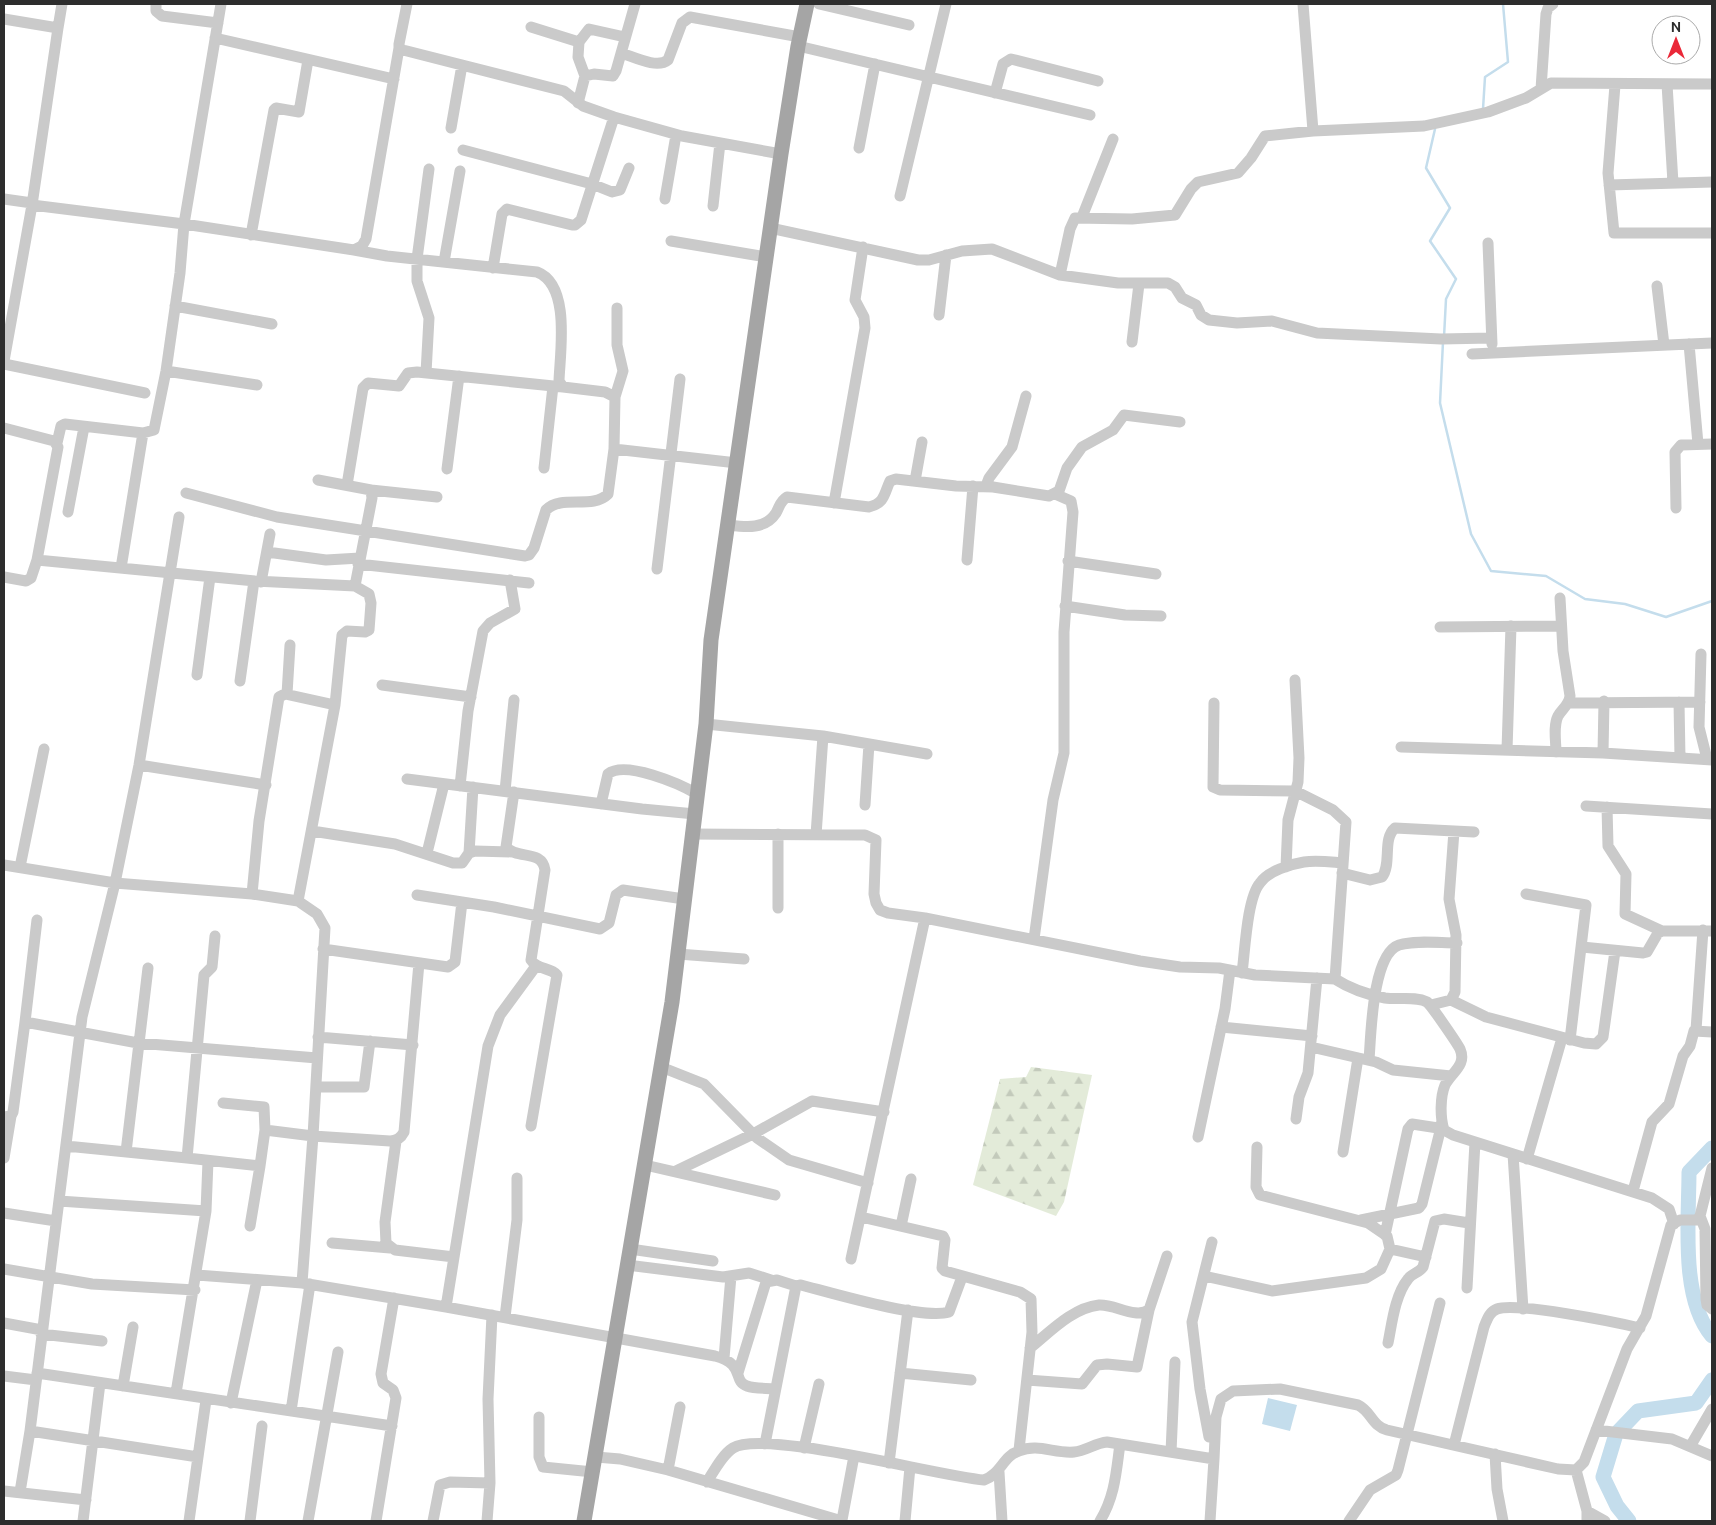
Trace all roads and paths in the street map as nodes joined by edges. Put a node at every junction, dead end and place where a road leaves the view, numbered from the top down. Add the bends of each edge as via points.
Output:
1 (62, 4) edge
2 (156, 4) edge
3 (221, 4) edge
4 (406, 4) edge
5 (635, 4) edge
6 (807, 4) edge
7 (819, 4) edge
8 (946, 4) edge
9 (1303, 4) edge
10 (1553, 4) edge
11 (4, 19) edge
12 (218, 23) junction
13 (910, 25) dead end
14 (532, 27) dead end
15 (58, 28) junction
16 (626, 37) junction
17 (215, 38) junction
18 (579, 42) junction
19 (799, 42) junction
20 (399, 48) junction
21 (621, 53) junction
22 (308, 60) junction
23 (875, 64) junction
24 (462, 65) junction
25 (585, 76) junction
26 (929, 77) junction
27 (394, 79) junction
28 (1098, 81) dead end
29 (1614, 84) junction
30 (1667, 84) junction
31 (1712, 84) edge
32 (1541, 89) junction
33 (995, 92) junction
34 (578, 103) junction
35 (1090, 115) dead end
36 (614, 117) junction
37 (451, 128) dead end
38 (1313, 131) junction
39 (676, 135) junction
40 (1113, 139) dead end
41 (720, 143) junction
42 (859, 148) dead end
43 (463, 150) dead end
44 (781, 154) junction
45 (630, 168) dead end
46 (429, 169) dead end
47 (460, 171) dead end
48 (1712, 182) edge
49 (1673, 183) junction
50 (592, 184) junction
51 (1609, 185) junction
52 (900, 196) dead end
53 (4, 199) edge
54 (665, 199) dead end
55 (32, 204) junction
56 (713, 206) dead end
57 (1082, 217) junction
58 (184, 224) junction
59 (770, 228) junction
60 (1712, 234) edge
61 (251, 235) junction
62 (671, 241) dead end
63 (1488, 243) dead end
64 (863, 247) junction
65 (354, 250) junction
66 (946, 255) junction
67 (766, 257) junction
68 (417, 259) junction
69 (444, 262) junction
70 (494, 268) junction
71 (1060, 275) junction
72 (1139, 284) junction
73 (1657, 286) dead end
74 (175, 306) junction
75 (617, 308) dead end
76 (939, 316) dead end
77 (272, 324) dead end
78 (1492, 338) junction
79 (1132, 342) dead end
80 (1712, 343) edge
81 (1689, 344) junction
82 (1664, 345) junction
83 (1472, 354) dead end
84 (1492, 354) junction
85 (4, 363) edge
86 (166, 371) junction
87 (426, 372) junction
88 (459, 376) junction
89 (680, 379) dead end
90 (257, 385) dead end
91 (558, 387) junction
92 (145, 393) dead end
93 (1026, 396) dead end
94 (616, 397) junction
95 (1180, 422) dead end
96 (84, 426) junction
97 (4, 428) edge
98 (143, 434) junction
99 (922, 442) dead end
100 (57, 443) junction
101 (1698, 444) junction
102 (1712, 444) edge
103 (614, 449) junction
104 (672, 456) junction
105 (737, 463) junction
106 (544, 468) dead end
107 (447, 469) dead end
108 (318, 480) dead end
109 (915, 481) junction
110 (346, 484) junction
111 (973, 486) junction
112 (986, 486) junction
113 (371, 490) junction
114 (186, 493) dead end
115 (1055, 494) junction
116 (436, 497) dead end
117 (834, 503) junction
118 (1676, 508) dead end
119 (68, 512) dead end
120 (179, 517) dead end
121 (728, 525) junction
122 (364, 533) junction
123 (270, 534) dead end
124 (267, 552) junction
125 (37, 560) junction
126 (967, 560) dead end
127 (359, 561) junction
128 (1068, 561) junction
129 (121, 568) junction
130 (657, 569) dead end
131 (170, 574) junction
132 (1156, 574) dead end
133 (4, 577) edge
134 (210, 577) junction
135 (510, 580) junction
136 (257, 581) junction
137 (529, 583) dead end
138 (356, 586) junction
139 (1560, 598) dead end
140 (1065, 606) junction
141 (1161, 616) dead end
142 (1440, 626) dead end
143 (1511, 626) junction
144 (1562, 626) junction
145 (290, 645) dead end
146 (1700, 654) dead end
147 (197, 675) dead end
148 (1296, 680) dead end
149 (240, 681) dead end
150 (382, 685) dead end
151 (287, 694) junction
152 (471, 697) junction
153 (514, 700) dead end
154 (1604, 701) junction
155 (1569, 702) junction
156 (1679, 702) junction
157 (1700, 702) junction
158 (1214, 703) dead end
159 (335, 705) junction
160 (706, 724) junction
161 (823, 736) junction
162 (869, 744) junction
163 (1401, 747) dead end
164 (44, 749) dead end
165 (1507, 750) junction
166 (1556, 752) junction
167 (1603, 753) junction
168 (927, 754) dead end
169 (1680, 758) junction
170 (1710, 759) edge
171 (139, 765) junction
172 (407, 779) dead end
173 (266, 784) junction
174 (444, 784) junction
175 (460, 786) junction
176 (473, 787) junction
177 (1295, 791) junction
178 (509, 792) junction
179 (697, 794) junction
180 (601, 804) junction
181 (865, 805) dead end
182 (1586, 806) dead end
183 (1607, 807) junction
184 (695, 814) junction
185 (1712, 814) edge
186 (312, 831) junction
187 (1454, 831) junction
188 (1474, 832) dead end
189 (691, 834) junction
190 (778, 834) junction
191 (816, 834) junction
192 (513, 852) junction
193 (427, 853) junction
194 (469, 853) junction
195 (4, 865) edge
196 (20, 867) junction
197 (1286, 867) junction
198 (1342, 868) junction
199 (114, 883) junction
200 (252, 894) junction
201 (1526, 894) dead end
202 (417, 896) dead end
203 (684, 899) junction
204 (298, 901) junction
205 (462, 902) junction
206 (778, 908) dead end
207 (539, 917) junction
208 (925, 918) junction
209 (37, 920) dead end
210 (1708, 930) edge
211 (1662, 931) junction
212 (215, 936) dead end
213 (1034, 939) junction
214 (1457, 943) junction
215 (1582, 947) junction
216 (323, 949) junction
217 (1614, 951) junction
218 (678, 954) junction
219 (744, 959) dead end
220 (419, 963) junction
221 (536, 966) junction
222 (148, 968) dead end
223 (1236, 971) junction
224 (1317, 978) junction
225 (1335, 979) junction
226 (1374, 994) junction
227 (1451, 1000) junction
228 (1431, 1005) junction
229 (25, 1022) junction
230 (1221, 1027) junction
231 (1696, 1030) junction
232 (80, 1032) junction
233 (1712, 1032) edge
234 (318, 1037) junction
235 (1566, 1039) junction
236 (370, 1041) junction
237 (1311, 1042) junction
238 (138, 1043) junction
239 (413, 1045) junction
240 (197, 1047) junction
241 (317, 1058) junction
242 (1363, 1059) junction
243 (661, 1067) junction
244 (1451, 1076) junction
245 (316, 1087) junction
246 (223, 1103) dead end
247 (884, 1112) junction
248 (7, 1116) edge
249 (1296, 1119) dead end
250 (1442, 1123) junction
251 (531, 1126) dead end
252 (266, 1130) junction
253 (753, 1134) junction
254 (313, 1136) junction
255 (1198, 1137) dead end
256 (396, 1141) junction
257 (1474, 1142) junction
258 (66, 1146) junction
259 (1257, 1147) dead end
260 (126, 1152) junction
261 (1343, 1152) dead end
262 (1513, 1154) junction
263 (4, 1158) edge
264 (186, 1158) junction
265 (1527, 1159) junction
266 (208, 1161) junction
267 (645, 1165) junction
268 (260, 1166) junction
269 (1712, 1168) edge
270 (676, 1171) junction
271 (517, 1178) dead end
272 (911, 1179) dead end
273 (868, 1183) junction
274 (1633, 1192) junction
275 (775, 1194) dead end
276 (58, 1201) junction
277 (206, 1211) junction
278 (4, 1213) edge
279 (1390, 1214) junction
280 (861, 1217) junction
281 (1698, 1218) junction
282 (56, 1221) junction
283 (1359, 1221) junction
284 (1677, 1222) junction
285 (1470, 1223) junction
286 (250, 1226) dead end
287 (901, 1226) junction
288 (1385, 1235) junction
289 (1212, 1242) dead end
290 (332, 1243) dead end
291 (390, 1248) junction
292 (630, 1249) junction
293 (1390, 1249) junction
294 (454, 1256) junction
295 (1167, 1256) dead end
296 (1426, 1256) junction
297 (852, 1259) dead end
298 (713, 1261) dead end
299 (627, 1265) junction
300 (4, 1268) edge
301 (197, 1275) junction
302 (48, 1276) junction
303 (731, 1276) junction
304 (1204, 1276) junction
305 (962, 1277) junction
306 (257, 1280) junction
307 (771, 1280) junction
308 (306, 1284) junction
309 (796, 1286) junction
310 (1468, 1288) dead end
311 (195, 1290) junction
312 (394, 1298) junction
313 (1440, 1303) dead end
314 (446, 1307) junction
315 (1712, 1308) edge
316 (1523, 1309) junction
317 (908, 1310) junction
318 (1149, 1310) junction
319 (492, 1315) junction
320 (505, 1317) junction
321 (4, 1323) edge
322 (133, 1327) dead end
323 (1640, 1328) junction
324 (42, 1332) junction
325 (615, 1337) junction
326 (102, 1341) dead end
327 (1388, 1343) dead end
328 (1030, 1348) junction
329 (338, 1352) dead end
330 (724, 1358) junction
331 (1175, 1362) dead end
332 (738, 1373) junction
333 (900, 1373) junction
334 (4, 1376) edge
335 (36, 1377) junction
336 (971, 1380) dead end
337 (1027, 1380) junction
338 (100, 1383) junction
339 (819, 1384) dead end
340 (123, 1386) junction
341 (775, 1389) junction
342 (176, 1393) junction
343 (206, 1400) junction
344 (231, 1403) junction
345 (680, 1406) dead end
346 (1712, 1409) edge
347 (291, 1411) junction
348 (326, 1416) junction
349 (539, 1417) dead end
350 (262, 1426) dead end
351 (392, 1426) junction
352 (1596, 1430) junction
353 (30, 1431) junction
354 (1408, 1435) junction
355 (93, 1441) junction
356 (765, 1444) junction
357 (1120, 1444) junction
358 (1454, 1445) junction
359 (1214, 1446) junction
360 (1691, 1446) junction
361 (804, 1448) junction
362 (1019, 1450) junction
363 (1171, 1452) junction
364 (1495, 1454) junction
365 (596, 1456) junction
366 (854, 1456) junction
367 (1712, 1456) edge
368 (198, 1457) junction
369 (1214, 1459) junction
370 (889, 1463) junction
371 (910, 1467) junction
372 (668, 1470) junction
373 (1576, 1470) junction
374 (593, 1472) junction
375 (999, 1472) junction
376 (490, 1482) junction
377 (707, 1482) junction
378 (4, 1491) edge
379 (20, 1492) junction
380 (86, 1500) junction
381 (1587, 1516) edge
382 (842, 1520) edge
383 (83, 1521) edge
384 (189, 1521) edge
385 (250, 1521) edge
386 (308, 1521) edge
387 (376, 1521) edge
388 (433, 1521) edge
389 (486, 1521) edge
390 (584, 1521) edge
391 (905, 1521) edge
392 (1002, 1521) edge
393 (1100, 1521) edge
394 (1210, 1521) edge
395 (1349, 1521) edge
396 (1503, 1521) edge
397 (1604, 1521) edge

1 - 15 street
2 - 12 street via 156,12 162,16
3 - 12 street
4 - 20 street
5 - 16 street
6 - 19 main road
7 - 13 street
8 - 26 street
9 - 38 street
10 - 32 street via 1546,14
11 - 15 street
12 - 17 street
14 - 18 street
15 - 55 street
16 - 18 street via 590,29
16 - 21 street
17 - 22 street
17 - 58 street
18 - 25 street via 578,57
19 - 21 street via 690,17 682,22 665,62 655,63
19 - 23 street
19 - 44 main road
20 - 24 street
20 - 27 street
21 - 25 street via 613,76
22 - 27 street
22 - 61 street via 299,112 274,110
23 - 26 street
23 - 42 street
24 - 34 street via 564,91
24 - 37 street
25 - 34 street
26 - 33 street
26 - 52 street
27 - 65 street via 366,239
28 - 33 street via 1011,59 1003,64
29 - 30 street
29 - 32 street via 1551,83
29 - 51 street
30 - 31 street
30 - 49 street
32 - 38 street via 1484,113 1424,126
33 - 35 street
34 - 36 street
36 - 39 street
36 - 50 street
38 - 57 street via 1266,136 1238,173 1198,182 1175,215 1170,217
39 - 41 street
39 - 54 street
40 - 57 street
41 - 44 street
41 - 56 street
43 - 50 street
44 - 59 main road
45 - 50 street via 618,192
46 - 68 street
47 - 69 street
48 - 49 street
49 - 51 street
50 - 70 street via 583,217 575,225 514,209 503,211
51 - 60 street via 1614,233
53 - 55 street
55 - 58 street
55 - 85 street
57 - 71 street via 1072,220
58 - 61 street
58 - 74 street
59 - 64 street
59 - 67 main road
61 - 65 street
62 - 67 street
63 - 78 street
64 - 66 street via 918,260
64 - 117 street via 855,300 864,317 865,328
65 - 68 street
66 - 71 street via 992,249
66 - 76 street
67 - 105 main road
68 - 69 street
68 - 87 street via 418,290 429,318
69 - 70 street
70 - 91 street via 537,272 550,281 560,309
71 - 72 street
72 - 78 street via 1163,282 1172,285 1182,298 1196,305 1202,316 1210,320 1272,321 1317,334
72 - 79 street
73 - 82 street
74 - 77 street
74 - 86 street
75 - 94 street via 617,346 623,371
78 - 84 street
80 - 81 street
81 - 82 street
81 - 101 street
82 - 84 street
83 - 84 street
85 - 92 street
86 - 90 street
86 - 98 street via 154,430
87 - 88 street
87 - 110 street via 408,373 399,386 364,385
88 - 91 street
88 - 107 street
89 - 104 street
91 - 94 street via 604,392
91 - 106 street
93 - 112 street via 1012,447
94 - 103 street
95 - 115 street via 1124,416 1113,430 1082,447 1067,468
96 - 98 street
96 - 100 street via 63,425
96 - 119 street
97 - 100 street
98 - 129 street
99 - 109 street
100 - 125 street
101 - 102 street
101 - 118 street via 1681,446 1675,452
103 - 104 street
103 - 122 street via 608,494 599,500 549,507 529,555
104 - 105 street
104 - 130 street
105 - 121 main road
108 - 110 street
109 - 111 street
109 - 117 street via 890,481 883,500 869,507
110 - 113 street
111 - 112 street
111 - 126 street
112 - 115 street via 1040,495
113 - 116 street
113 - 122 street
114 - 122 street via 277,517
115 - 128 street via 1072,504
117 - 121 street via 788,497 781,502 772,518 760,525
120 - 131 street
121 - 160 main road via 711,640
122 - 127 street
123 - 124 street
124 - 127 street
124 - 136 street
125 - 129 street
125 - 133 street via 30,580
127 - 135 street
127 - 138 street
128 - 132 street
128 - 140 street
129 - 131 street
131 - 134 street
131 - 171 street
134 - 136 street
134 - 147 street
135 - 137 street
135 - 152 street via 515,609 490,623 483,631
136 - 138 street
136 - 149 street
138 - 159 street via 371,597 369,630 347,631 342,635
139 - 144 street
140 - 141 street via 1125,615
140 - 213 street via 1064,752 1053,800
142 - 143 street
143 - 144 street
143 - 165 street
144 - 155 street
145 - 151 street
146 - 157 street
148 - 177 street via 1300,758
150 - 152 street
151 - 159 street
151 - 173 street via 279,697
152 - 175 street
153 - 178 street
154 - 155 street
154 - 156 street
154 - 167 street
155 - 166 street via 1558,717
156 - 157 street
156 - 169 street
157 - 170 street via 1699,727
158 - 177 street via 1213,787 1220,790
159 - 186 street
160 - 161 street
160 - 179 main road
161 - 162 street
161 - 191 street
162 - 168 street
162 - 181 street
163 - 165 street
164 - 196 street
165 - 166 street
166 - 167 street
167 - 169 street
169 - 170 street
171 - 173 street
171 - 199 street
172 - 174 street
173 - 200 street
174 - 175 street
174 - 193 street
175 - 176 street
176 - 178 street
176 - 194 street
177 - 197 street via 1288,820
177 - 198 street via 1333,810 1346,822
178 - 180 street
178 - 192 street via 505,842 508,850
179 - 180 street via 648,774 614,771 608,774
179 - 184 main road
180 - 184 street
182 - 183 street
183 - 185 street
183 - 211 street via 1608,846 1626,874 1625,914
184 - 189 main road
186 - 193 street via 379,841
186 - 204 street
187 - 188 street
187 - 198 street via 1395,828 1390,835 1386,871 1382,877 1370,880
187 - 214 street via 1449,899
189 - 190 street
189 - 203 main road
190 - 191 street
190 - 206 street
191 - 208 street via 872,836 877,846 874,894 880,910
192 - 194 street
192 - 207 street via 540,858 544,862
193 - 194 street via 458,864
195 - 196 street
196 - 199 street
197 - 198 street via 1306,862
197 - 223 street via 1263,879 1257,886
198 - 225 street
199 - 200 street
199 - 232 street
200 - 204 street
201 - 215 street via 1586,905
202 - 205 street
203 - 207 street via 623,890 616,894 609,922 600,929
203 - 218 main road
204 - 216 street via 305,903 321,918 325,928
205 - 207 street
205 - 220 street via 455,962 443,967
207 - 221 street via 531,956
208 - 213 street
208 - 247 street
209 - 229 street
210 - 211 street
210 - 231 street
211 - 217 street via 1647,952
212 - 240 street via 212,967 204,975
213 - 223 street via 1140,962
214 - 226 street via 1394,947 1384,961
214 - 227 street via 1455,992
215 - 217 street
215 - 235 street
216 - 220 street
216 - 234 street
217 - 235 street via 1602,1037 1596,1044
218 - 219 street
218 - 243 main road
220 - 239 street
221 - 251 street via 555,972 557,979
221 - 294 street via 500,1015 488,1046
222 - 238 street
223 - 224 street
223 - 230 street
224 - 225 street
224 - 237 street
225 - 226 street
226 - 228 street via 1425,1001
226 - 242 street
227 - 228 street
227 - 235 street via 1486,1017
228 - 244 street via 1461,1051 1460,1067
229 - 232 street
229 - 248 street via 14,1112
230 - 237 street
230 - 255 street
231 - 233 street
231 - 274 street via 1683,1056 1669,1104 1652,1122
232 - 238 street
232 - 258 street
234 - 236 street
234 - 241 street
235 - 265 street
236 - 239 street
236 - 245 street via 364,1087
237 - 242 street
237 - 249 street via 1308,1073 1299,1097
238 - 240 street
238 - 260 street
239 - 256 street via 404,1132
240 - 241 street
240 - 264 street
241 - 245 street
242 - 244 street via 1394,1070
242 - 261 street
243 - 253 street via 704,1084
243 - 267 main road
244 - 250 street via 1443,1094
245 - 254 street
246 - 252 street via 264,1107
247 - 253 street via 812,1101
247 - 273 street
248 - 263 street
250 - 257 street via 1444,1130
250 - 279 street via 1422,1204 1419,1208
250 - 279 street via 1438,1128 1412,1124 1408,1129
252 - 254 street
252 - 268 street
253 - 270 street
253 - 273 street via 789,1160
254 - 256 street
254 - 308 street
256 - 291 street via 385,1222 385,1237
257 - 262 street
257 - 285 street
258 - 260 street
258 - 276 street
259 - 283 street via 1256,1188 1260,1195
260 - 264 street
262 - 265 street
262 - 316 street
264 - 266 street
265 - 274 street
266 - 268 street
266 - 277 street
267 - 270 street
267 - 292 main road
268 - 286 street
269 - 281 street
270 - 275 street
271 - 320 street via 517,1220
272 - 287 street
273 - 280 street
274 - 284 street via 1652,1198 1669,1209
276 - 277 street
276 - 282 street
277 - 301 street
278 - 282 street
279 - 283 street
279 - 288 street
280 - 287 street
280 - 297 street
281 - 284 street
281 - 315 street via 1705,1230 1706,1299
282 - 302 street
283 - 288 street via 1368,1223
284 - 323 street via 1671,1225
285 - 296 street via 1444,1219 1435,1221
285 - 310 street
287 - 305 street via 943,1236 942,1268
288 - 293 street
289 - 304 street
290 - 291 street
291 - 294 street
292 - 298 street
292 - 299 main road
293 - 296 street
293 - 304 street via 1380,1269 1366,1278 1272,1291
294 - 314 street
295 - 318 street
296 - 327 street via 1423,1267 1409,1277 1400,1294
299 - 303 street via 696,1275
299 - 325 main road
300 - 302 street
301 - 306 street
301 - 311 street
302 - 311 street via 92,1284
302 - 324 street
303 - 307 street via 750,1273
303 - 330 street
304 - 359 street via 1192,1322 1200,1389
305 - 317 street via 949,1312
305 - 328 street via 1020,1292 1031,1300
306 - 308 street
306 - 344 street
307 - 309 street
307 - 332 street via 763,1288
308 - 312 street
308 - 347 street
309 - 317 street
309 - 341 street
311 - 342 street
312 - 314 street
312 - 351 street via 381,1374 382,1382 395,1393
313 - 354 street
314 - 319 street
316 - 323 street
316 - 358 street via 1497,1309 1487,1319
317 - 333 street
318 - 328 street via 1142,1313 1100,1305 1084,1309
318 - 337 street via 1137,1367 1097,1365 1085,1382 1077,1385
319 - 320 street
319 - 376 street via 488,1399
320 - 325 street
321 - 324 street
322 - 340 street
323 - 352 street via 1627,1349
324 - 326 street
324 - 335 street
325 - 330 street
325 - 365 main road
328 - 337 street
329 - 348 street
330 - 332 street via 735,1366
331 - 363 street
332 - 341 street via 742,1383 748,1387
333 - 336 street
333 - 370 street
334 - 335 street
335 - 338 street
335 - 353 street
337 - 362 street
338 - 340 street
338 - 355 street
339 - 361 street
340 - 342 street
341 - 356 street
342 - 343 street
343 - 344 street
343 - 368 street
344 - 347 street
345 - 372 street
346 - 360 street
347 - 348 street
348 - 351 street
348 - 386 street
349 - 374 street via 539,1457 543,1467
350 - 385 street
351 - 387 street
352 - 360 street via 1672,1439
352 - 373 street via 1584,1462
353 - 355 street
353 - 379 street
354 - 358 street
354 - 359 street via 1381,1428 1367,1410 1358,1405 1280,1389 1233,1391 1226,1393 1218,1404
354 - 395 street via 1396,1475 1370,1490
355 - 368 street
355 - 380 street
356 - 361 street
356 - 377 street via 741,1445 732,1449
357 - 362 street via 1099,1443 1075,1452 1042,1448
357 - 363 street
357 - 393 street via 1110,1504
358 - 364 street
359 - 369 street
360 - 367 street
361 - 366 street
362 - 375 street via 1010,1455
363 - 369 street
364 - 373 street
364 - 396 street
365 - 372 street
365 - 374 main road
366 - 370 street
366 - 382 street
368 - 384 street
369 - 394 street
370 - 371 street
371 - 375 street via 984,1480
371 - 391 street
372 - 377 street
373 - 381 street
374 - 390 main road
375 - 392 street
376 - 388 street via 440,1485
376 - 389 street
377 - 382 street
378 - 379 street
379 - 380 street
380 - 383 street
381 - 397 street

